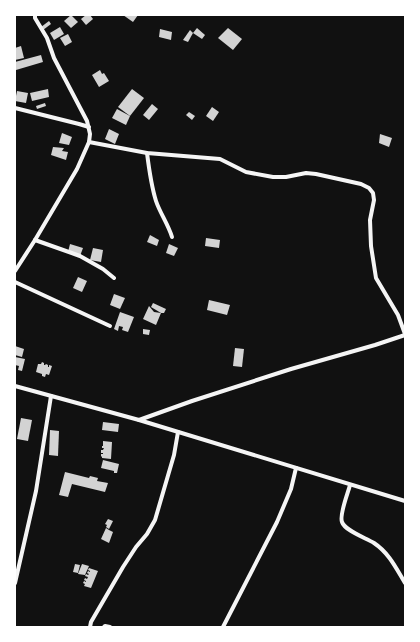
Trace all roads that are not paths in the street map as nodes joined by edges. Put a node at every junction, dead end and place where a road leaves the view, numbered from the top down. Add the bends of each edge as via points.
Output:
1 (35, 15) edge
2 (15, 108) edge
3 (89, 127) junction
4 (90, 142) junction
5 (147, 153) junction
6 (172, 237) dead end
7 (35, 240) junction
8 (15, 271) edge
9 (114, 278) dead end
10 (15, 282) edge
11 (110, 326) dead end
12 (405, 334) edge
13 (15, 386) edge
14 (51, 396) junction
15 (139, 420) junction
16 (178, 432) junction
17 (296, 468) junction
18 (350, 484) junction
19 (405, 501) edge
20 (15, 583) edge
21 (405, 583) edge
22 (90, 627) edge
23 (104, 627) edge
24 (110, 627) edge
25 (223, 627) edge

1 - 3 street
2 - 3 street
3 - 4 street
4 - 5 street
4 - 7 street
5 - 6 street via 157,203
5 - 12 street via 220,159 246,172 273,177 316,174 369,188 374,200 370,220 376,278 398,315
7 - 8 street
7 - 9 street via 80,256
10 - 11 street
12 - 15 street
13 - 14 street
14 - 15 street
14 - 20 street via 36,491
15 - 16 street
16 - 17 street
16 - 22 street via 155,520 123,567
17 - 18 street
17 - 25 street via 291,489 276,522
18 - 19 street
18 - 21 street via 342,524 382,550
23 - 24 street

